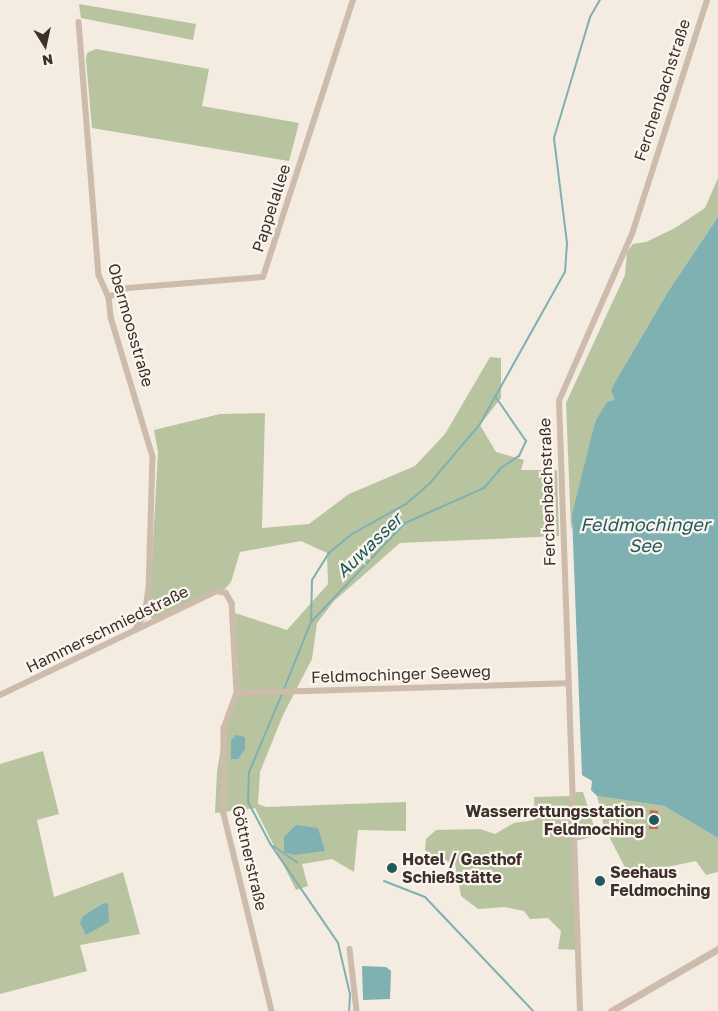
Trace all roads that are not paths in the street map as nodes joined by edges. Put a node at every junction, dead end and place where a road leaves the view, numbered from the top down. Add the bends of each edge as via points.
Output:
1 (354, 0) edge
2 (707, 0) edge
3 (79, 22) dead end
4 (109, 297) junction
5 (226, 593) joint
6 (135, 631) junction
7 (567, 683) junction
8 (237, 693) junction
9 (0, 695) edge
10 (350, 949) dead end
11 (718, 949) edge
12 (272, 1011) edge
13 (357, 1011) edge
14 (580, 1011) edge
15 (611, 1011) edge

1 - 4 street, Pappelallee via 263,277 128,288
2 - 7 street, Ferchenbachstraße via 632,234 559,401
3 - 4 street, Obermoosstraße via 99,275
4 - 6 street, Obermoosstraße via 111,317 153,457 148,588 145,616
5 - 6 street, Hammerschmiedstraße via 217,591
5 - 8 street, Göttnerstraße via 232,603
6 - 9 street, Hammerschmiedstraße
7 - 8 street, Feldmochinger Seeweg
7 - 14 street, Ferchenbachstraße
8 - 12 street, Göttnerstraße via 224,728 224,814
10 - 13 street
11 - 15 street

